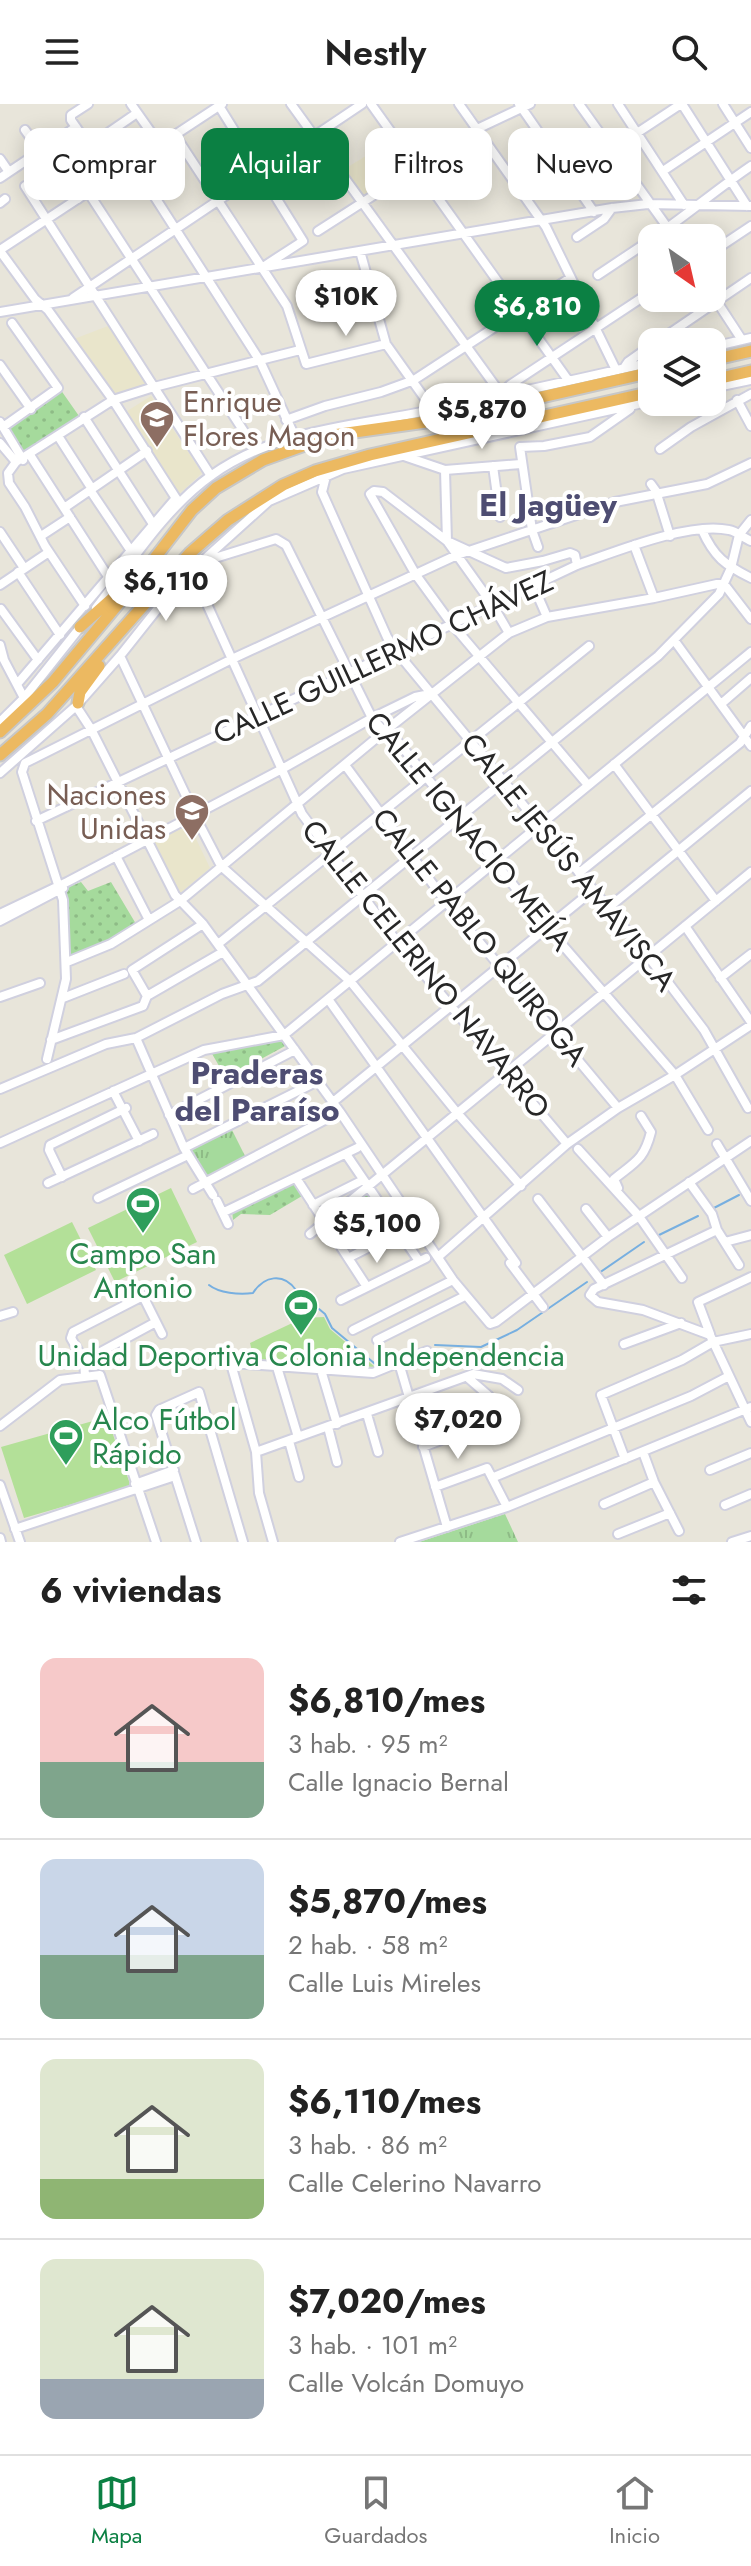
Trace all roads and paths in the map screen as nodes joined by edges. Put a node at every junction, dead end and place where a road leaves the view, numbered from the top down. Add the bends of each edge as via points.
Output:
1 (88, 104) edge
2 (131, 104) edge
3 (291, 104) edge
4 (362, 104) edge
5 (371, 104) edge
6 (459, 104) edge
7 (579, 104) edge
8 (618, 104) edge
9 (682, 104) edge
10 (723, 104) edge
11 (220, 105) edge
12 (523, 105) edge
13 (751, 112) edge
14 (137, 113) junction
15 (734, 123) junction
16 (76, 127) edge
17 (115, 128) edge
18 (148, 128) edge
19 (185, 128) edge
20 (234, 128) edge
21 (308, 128) edge
22 (326, 128) edge
23 (388, 128) edge
24 (476, 128) edge
25 (479, 128) edge
26 (634, 128) edge
27 (641, 130) edge
28 (641, 139) edge
29 (706, 142) junction
30 (751, 148) edge
31 (185, 150) edge
32 (492, 150) edge
33 (0, 159) edge
34 (24, 162) edge
35 (751, 166) edge
36 (663, 171) junction
37 (9, 172) junction
38 (0, 178) edge
39 (730, 180) junction
40 (349, 185) edge
41 (34, 200) edge
42 (77, 200) edge
43 (93, 200) edge
44 (156, 200) edge
45 (277, 200) edge
46 (367, 200) edge
47 (440, 200) edge
48 (218, 201) junction
49 (362, 203) junction
50 (652, 204) junction
51 (684, 205) junction
52 (698, 205) junction
53 (749, 206) edge
54 (612, 208) junction
55 (594, 212) junction
56 (47, 220) junction
57 (542, 221) junction
58 (665, 224) edge
59 (673, 224) edge
60 (751, 226) edge
61 (175, 230) junction
62 (318, 231) dead end
63 (465, 234) junction
64 (577, 237) dead end
65 (726, 243) edge
66 (394, 246) junction
67 (638, 248) edge
68 (0, 250) edge
69 (360, 251) junction
70 (132, 259) junction
71 (262, 268) junction
72 (598, 275) dead end
73 (206, 277) junction
74 (570, 278) junction
75 (751, 278) edge
76 (90, 287) junction
77 (150, 287) junction
78 (726, 292) edge
79 (96, 296) junction
80 (638, 300) edge
81 (70, 301) junction
82 (41, 305) junction
83 (520, 311) junction
84 (0, 312) edge
85 (696, 312) edge
86 (725, 312) edge
87 (12, 323) dead end
88 (675, 328) edge
89 (594, 329) junction
90 (746, 339) edge
91 (386, 344) junction
92 (726, 344) edge
93 (466, 346) junction
94 (300, 350) junction
95 (751, 351) edge
96 (638, 355) edge
97 (553, 357) junction
98 (726, 357) edge
99 (260, 361) junction
100 (0, 365) edge
101 (638, 365) edge
102 (620, 369) junction
103 (751, 371) edge
104 (207, 374) junction
105 (638, 375) edge
106 (414, 380) junction
107 (568, 380) junction
108 (751, 380) edge
109 (726, 381) edge
110 (726, 384) edge
111 (154, 387) junction
112 (501, 394) junction
113 (751, 394) edge
114 (638, 395) edge
115 (113, 400) junction
116 (737, 400) junction
117 (637, 404) joint
118 (31, 409) junction
119 (433, 410) junction
120 (84, 417) junction
121 (286, 420) junction
122 (2, 424) edge
123 (354, 425) junction
124 (607, 426) junction
125 (751, 426) edge
126 (307, 433) junction
127 (337, 434) junction
128 (294, 435) junction
129 (614, 435) dead end
130 (58, 436) junction
131 (584, 438) junction
132 (0, 443) edge
133 (587, 449) dead end
134 (660, 449) dead end
135 (256, 450) junction
136 (147, 451) junction
137 (402, 456) junction
138 (24, 459) junction
139 (751, 463) edge
140 (521, 464) junction
141 (493, 466) junction
142 (118, 470) junction
143 (445, 470) junction
144 (211, 476) junction
145 (326, 476) junction
146 (651, 484) dead end
147 (302, 486) junction
148 (91, 489) junction
149 (322, 492) junction
150 (608, 493) dead end
151 (657, 495) junction
152 (177, 500) junction
153 (615, 502) junction
154 (64, 508) junction
155 (70, 517) junction
156 (500, 517) dead end
157 (751, 520) edge
158 (153, 524) junction
159 (532, 530) junction
160 (702, 530) junction
161 (0, 532) edge
162 (739, 535) junction
163 (41, 536) junction
164 (670, 536) junction
165 (447, 541) junction
166 (751, 541) edge
167 (634, 545) junction
168 (538, 547) dead end
169 (468, 550) junction
170 (131, 551) junction
171 (49, 552) junction
172 (457, 555) junction
173 (202, 562) junction
174 (577, 565) junction
175 (146, 567) junction
176 (731, 568) junction
177 (21, 570) junction
178 (192, 571) junction
179 (416, 575) junction
180 (109, 578) junction
181 (751, 578) edge
182 (724, 584) junction
183 (0, 585) edge
184 (537, 594) dead end
185 (369, 596) junction
186 (654, 598) junction
187 (492, 604) junction
188 (85, 606) junction
189 (1, 609) edge
190 (547, 617) junction
191 (321, 618) junction
192 (751, 619) edge
193 (451, 623) junction
194 (126, 625) junction
195 (80, 627) junction
196 (509, 633) junction
197 (60, 635) junction
198 (674, 640) junction
199 (0, 645) edge
200 (589, 646) dead end
201 (396, 651) junction
202 (751, 652) edge
203 (120, 656) junction
204 (481, 656) junction
205 (232, 659) junction
206 (38, 660) junction
207 (348, 674) junction
208 (751, 678) edge
209 (18, 683) junction
210 (708, 687) junction
211 (431, 694) junction
212 (24, 698) junction
213 (519, 702) junction
214 (143, 703) junction
215 (77, 704) junction
216 (721, 704) junction
217 (259, 716) junction
218 (372, 718) junction
219 (0, 722) edge
220 (751, 726) edge
221 (91, 729) junction
222 (385, 731) junction
223 (0, 732) edge
224 (743, 736) junction
225 (470, 741) junction
226 (553, 742) junction
227 (751, 746) edge
228 (0, 755) edge
229 (169, 759) junction
230 (614, 764) junction
231 (345, 765) junction
232 (282, 769) junction
233 (0, 773) edge
234 (426, 777) junction
235 (504, 782) junction
236 (119, 783) junction
237 (588, 785) junction
238 (751, 791) edge
239 (188, 800) dead end
240 (297, 804) junction
241 (380, 813) junction
242 (194, 814) junction
243 (652, 814) junction
244 (459, 819) junction
245 (36, 821) junction
246 (540, 825) junction
247 (147, 839) junction
248 (679, 850) junction
249 (331, 853) junction
250 (116, 856) junction
251 (413, 857) junction
252 (494, 862) junction
253 (221, 866) junction
254 (751, 872) edge
255 (579, 873) junction
256 (62, 886) junction
257 (592, 891) junction
258 (364, 897) junction
259 (180, 901) junction
260 (716, 901) junction
261 (446, 902) junction
262 (265, 906) junction
263 (607, 909) junction
264 (0, 914) edge
265 (149, 920) junction
266 (0, 921) edge
267 (203, 924) junction
268 (685, 926) junction
269 (547, 927) junction
270 (397, 942) junction
271 (307, 943) junction
272 (220, 948) junction
273 (751, 954) edge
274 (648, 956) junction
275 (67, 962) junction
276 (499, 966) junction
277 (128, 972) junction
278 (720, 978) junction
279 (350, 981) junction
280 (40, 983) dead end
281 (248, 985) junction
282 (605, 993) junction
283 (147, 996) junction
284 (0, 997) edge
285 (63, 998) junction
286 (328, 999) junction
287 (451, 1005) junction
288 (751, 1024) edge
289 (555, 1033) junction
290 (284, 1035) junction
291 (136, 1038) junction
292 (51, 1040) junction
293 (403, 1045) junction
294 (713, 1049) junction
295 (295, 1050) junction
296 (47, 1059) dead end
297 (376, 1067) junction
298 (152, 1073) junction
299 (507, 1073) junction
300 (675, 1075) junction
301 (318, 1081) junction
302 (1, 1085) edge
303 (115, 1090) junction
304 (333, 1102) junction
305 (618, 1108) junction
306 (748, 1108) dead end
307 (125, 1111) junction
308 (340, 1112) junction
309 (458, 1114) junction
310 (169, 1115) junction
311 (641, 1116) dead end
312 (708, 1130) dead end
313 (153, 1134) dead end
314 (428, 1139) junction
315 (139, 1141) junction
316 (751, 1141) edge
317 (0, 1143) edge
318 (567, 1144) junction
319 (717, 1144) dead end
320 (357, 1148) dead end
321 (578, 1149) dead end
322 (186, 1152) junction
323 (346, 1154) junction
324 (726, 1158) junction
325 (383, 1175) junction
326 (62, 1177) junction
327 (296, 1178) junction
328 (206, 1182) junction
329 (689, 1182) junction
330 (48, 1183) dead end
331 (366, 1183) junction
332 (521, 1186) junction
333 (193, 1189) dead end
334 (98, 1198) dead end
335 (538, 1199) dead end
336 (751, 1201) edge
337 (313, 1205) junction
338 (586, 1209) dead end
339 (224, 1212) junction
340 (637, 1214) junction
341 (484, 1218) junction
342 (325, 1222) junction
343 (228, 1224) dead end
344 (717, 1230) junction
345 (399, 1232) junction
346 (310, 1234) dead end
347 (751, 1235) edge
348 (608, 1237) junction
349 (725, 1242) junction
350 (666, 1255) junction
351 (582, 1256) junction
352 (438, 1257) junction
353 (348, 1258) junction
354 (739, 1265) dead end
355 (751, 1277) edge
356 (682, 1278) dead end
357 (453, 1280) junction
358 (604, 1285) junction
359 (367, 1287) junction
360 (532, 1293) junction
361 (465, 1296) junction
362 (341, 1300) dead end
363 (543, 1307) dead end
364 (13, 1312) dead end
365 (0, 1316) edge
366 (156, 1322) junction
367 (682, 1323) junction
368 (353, 1330) dead end
369 (162, 1334) dead end
370 (751, 1334) edge
371 (712, 1338) junction
372 (377, 1340) dead end
373 (624, 1344) dead end
374 (427, 1351) dead end
375 (84, 1361) junction
376 (219, 1362) dead end
377 (399, 1363) junction
378 (231, 1364) junction
379 (277, 1367) junction
380 (321, 1370) junction
381 (85, 1376) junction
382 (729, 1376) junction
383 (467, 1377) junction
384 (518, 1390) dead end
385 (489, 1396) dead end
386 (409, 1399) junction
387 (748, 1408) edge
388 (367, 1414) junction
389 (751, 1422) edge
390 (0, 1426) edge
391 (332, 1426) junction
392 (612, 1429) junction
393 (465, 1431) dead end
394 (293, 1439) junction
395 (423, 1447) junction
396 (256, 1452) junction
397 (378, 1452) dead end
398 (643, 1452) junction
399 (751, 1453) edge
400 (625, 1459) junction
401 (337, 1462) dead end
402 (710, 1470) dead end
403 (170, 1475) junction
404 (299, 1477) dead end
405 (494, 1477) junction
406 (654, 1482) junction
407 (0, 1485) edge
408 (135, 1487) junction
409 (435, 1487) junction
410 (751, 1494) edge
411 (604, 1504) dead end
412 (725, 1505) dead end
413 (507, 1507) junction
414 (670, 1513) junction
415 (447, 1527) junction
416 (15, 1529) junction
417 (679, 1531) dead end
418 (618, 1534) dead end
419 (751, 1536) edge
420 (20, 1542) edge
421 (156, 1542) edge
422 (196, 1542) edge
423 (243, 1542) edge
424 (273, 1542) edge
425 (400, 1542) edge
426 (732, 1542) edge

1 - 16 street via 70,117
2 - 14 street
3 - 21 street
4 - 22 street
5 - 23 street
6 - 24 street
7 - 50 street
8 - 26 street
9 - 27 street
9 - 29 street
10 - 15 street
11 - 19 street
11 - 20 street
12 - 25 street
12 - 55 street
13 - 15 street
14 - 17 street
14 - 18 street
15 - 29 street
15 - 30 street
28 - 36 street
29 - 36 street
29 - 39 street
31 - 48 street
32 - 57 street
33 - 37 street
34 - 37 street
35 - 39 street
36 - 51 street
37 - 38 street
39 - 52 street
39 - 53 street
40 - 49 street
41 - 56 street
42 - 56 street
43 - 70 street
44 - 61 street
45 - 71 street via 303,241
46 - 49 street
47 - 63 street
48 - 61 street
48 - 71 street
49 - 62 street
49 - 66 street
50 - 51 street
50 - 54 street
50 - 58 street
51 - 52 street
52 - 53 street
52 - 59 street
54 - 55 street
54 - 64 street
55 - 57 street
56 - 68 street
56 - 76 street
57 - 63 street
57 - 74 street
60 - 65 street
61 - 70 street
61 - 73 street
63 - 66 street
63 - 83 street
66 - 69 street
66 - 93 street
67 - 72 street
68 - 82 street
69 - 71 street
69 - 91 street
70 - 76 street
70 - 77 street
71 - 73 street
71 - 94 street via 287,306
73 - 77 street
73 - 99 street
74 - 83 street
74 - 89 street
75 - 78 street
76 - 79 street
76 - 81 street
77 - 79 street
77 - 104 street
79 - 81 street
79 - 111 street
80 - 89 street
81 - 82 street
82 - 84 street
82 - 115 street
83 - 93 street
83 - 97 street
85 - 88 street
86 - 90 street
87 - 118 street via 58,388
89 - 97 street
89 - 102 street
90 - 92 street
91 - 94 street via 306,364
91 - 106 street
93 - 106 street
93 - 112 street
94 - 99 street
95 - 98 highway
96 - 102 street
97 - 107 street
97 - 112 street
99 - 104 street
99 - 121 street
100 - 118 street
101 - 102 street
102 - 107 street
103 - 109 highway
104 - 111 street
104 - 135 street
105 - 127 highway via 440,420
106 - 119 street
106 - 121 street
107 - 112 street
108 - 110 street
111 - 115 street
111 - 144 street
112 - 119 street
113 - 116 street
114 - 194 highway via 370,455 294,480 209,535
115 - 120 street
115 - 136 street
116 - 125 street
116 - 134 street
117 - 124 street
117 - 137 street
118 - 122 street
119 - 123 street
120 - 130 street
120 - 142 street
121 - 128 street
122 - 138 street
123 - 126 street
123 - 127 highway
124 - 129 street
124 - 131 street
126 - 127 highway
126 - 128 street
127 - 175 highway via 263,460 216,488
128 - 135 street
130 - 138 street
130 - 148 street
131 - 133 street
131 - 140 street via 520,447
132 - 138 street
135 - 144 street
136 - 142 street
136 - 152 street
137 - 143 street
137 - 145 street
138 - 154 street
138 - 163 street via 8,473 9,483
139 - 151 street via 707,484
140 - 141 street
140 - 159 street
141 - 143 street
141 - 156 street
142 - 148 street
142 - 158 street
143 - 165 street
144 - 152 street
145 - 147 street
145 - 149 street
146 - 151 street
147 - 149 street
147 - 173 street via 269,501
148 - 154 street
148 - 170 street
149 - 185 street, CALLE JESÚS AMAVISCA
150 - 153 street
151 - 153 street
151 - 164 street
152 - 158 street
152 - 195 street
153 - 159 street
154 - 155 street
155 - 163 street
155 - 180 street
157 - 162 street
158 - 170 street
159 - 168 street
159 - 169 street
160 - 162 street, CALLE GUILLERMO CHÁVEZ
160 - 164 street, CALLE GUILLERMO CHÁVEZ
160 - 176 street via 712,552
161 - 177 street
162 - 166 street, CALLE GUILLERMO CHÁVEZ
162 - 176 street
163 - 171 street
164 - 167 street, CALLE GUILLERMO CHÁVEZ
165 - 169 street
165 - 172 street
165 - 179 street via 383,492 372,492
167 - 174 street, CALLE GUILLERMO CHÁVEZ
167 - 186 street
169 - 172 street
169 - 174 street via 506,568 574,553
170 - 180 street
171 - 177 street
171 - 188 street
172 - 179 street
172 - 187 street
173 - 178 street
173 - 191 street, CALLE IGNACIO MEJÍA via 280,540
174 - 187 street, CALLE GUILLERMO CHÁVEZ
175 - 195 highway
175 - 223 highway via 53,682
176 - 181 street
176 - 182 street
177 - 183 street
177 - 197 street
178 - 203 street
178 - 205 street, CALLE CELERINO NAVARRO
179 - 185 street
179 - 193 street
180 - 188 street
182 - 186 street
182 - 192 street
182 - 198 street
184 - 190 street
185 - 191 street
185 - 201 street, CALLE JESÚS AMAVISCA
186 - 190 street
187 - 193 street, CALLE GUILLERMO CHÁVEZ
187 - 196 street
188 - 197 street
189 - 206 street
190 - 196 street
191 - 205 street
191 - 207 street, CALLE IGNACIO MEJÍA
193 - 201 street, CALLE GUILLERMO CHÁVEZ
193 - 204 street
194 - 215 highway
194 - 228 highway via 47,714
195 - 212 street
196 - 204 street
197 - 206 street
198 - 210 street
198 - 226 street
199 - 209 street
200 - 213 street
201 - 207 street, CALLE GUILLERMO CHÁVEZ
201 - 211 street, CALLE JESÚS AMAVISCA
202 - 210 street
203 - 214 street
203 - 215 street
204 - 211 street
204 - 213 street
205 - 214 street
205 - 217 street, CALLE CELERINO NAVARRO
206 - 209 street
207 - 217 street, CALLE GUILLERMO CHÁVEZ
207 - 218 street, CALLE IGNACIO MEJÍA
208 - 216 street
209 - 212 street
210 - 216 street
210 - 230 street
211 - 218 street
211 - 222 street
211 - 225 street, CALLE JESÚS AMAVISCA
212 - 219 street
213 - 225 street
213 - 226 street
214 - 221 street
214 - 229 street
215 - 221 street
215 - 233 street
216 - 224 street
217 - 229 street, CALLE GUILLERMO CHÁVEZ
217 - 232 street, CALLE CELERINO NAVARRO
218 - 222 street, CALLE IGNACIO MEJÍA
218 - 232 street
220 - 224 street
221 - 236 street
221 - 245 street via 22,767
222 - 231 street
222 - 234 street, CALLE IGNACIO MEJÍA
224 - 227 street
224 - 243 street
225 - 234 street
225 - 235 street, CALLE JESÚS AMAVISCA
226 - 235 street
226 - 237 street
229 - 236 street, CALLE GUILLERMO CHÁVEZ
229 - 239 street
230 - 237 street
230 - 243 street
231 - 240 street
231 - 241 street, CALLE PABLO QUIROGA
232 - 240 street, CALLE CELERINO NAVARRO
232 - 242 street
234 - 241 street
234 - 244 street, CALLE IGNACIO MEJÍA
235 - 244 street
235 - 246 street, CALLE JESÚS AMAVISCA
236 - 245 street, CALLE GUILLERMO CHÁVEZ
236 - 247 street
237 - 246 street
238 - 248 street
240 - 249 street, CALLE CELERINO NAVARRO
240 - 253 street
241 - 249 street
241 - 251 street, CALLE PABLO QUIROGA
242 - 247 street
242 - 253 street
243 - 248 street
243 - 255 street
244 - 251 street
244 - 252 street, CALLE IGNACIO MEJÍA
245 - 256 street
246 - 252 street
246 - 255 street, CALLE JESÚS AMAVISCA
247 - 250 street
247 - 259 street
248 - 260 street
248 - 263 street
249 - 258 street, CALLE CELERINO NAVARRO
249 - 262 street
250 - 256 street
250 - 265 street
251 - 258 street
251 - 261 street, CALLE PABLO QUIROGA
252 - 261 street
252 - 269 street, CALLE IGNACIO MEJÍA
253 - 259 street
253 - 262 street
254 - 260 street
255 - 257 street, CALLE JESÚS AMAVISCA
256 - 264 street
256 - 266 street
256 - 275 street
257 - 263 street, CALLE JESÚS AMAVISCA
257 - 269 street
258 - 270 street, CALLE CELERINO NAVARRO
258 - 271 street
259 - 265 street
259 - 267 street
260 - 268 street
261 - 270 street
261 - 276 street, CALLE PABLO QUIROGA
262 - 271 street
262 - 272 street
263 - 274 street, CALLE JESÚS AMAVISCA
265 - 275 street via 111,944
267 - 272 street
267 - 277 street
268 - 274 street
268 - 278 street
269 - 276 street
269 - 282 street, CALLE IGNACIO MEJÍA
270 - 279 street
270 - 287 street, CALLE CELERINO NAVARRO
271 - 279 street
271 - 281 street
272 - 281 street
272 - 283 street
273 - 278 street
274 - 282 street
274 - 294 street, CALLE JESÚS AMAVISCA
275 - 285 street
276 - 287 street
276 - 289 street, CALLE PABLO QUIROGA
277 - 283 street
277 - 285 street
278 - 288 street
279 - 286 street
279 - 293 street
280 - 284 street
281 - 290 street
281 - 291 street
282 - 289 street
282 - 300 street, CALLE IGNACIO MEJÍA
283 - 292 street via 143,1006
285 - 292 street
286 - 290 street
286 - 297 street
287 - 293 street
287 - 299 street, CALLE CELERINO NAVARRO
288 - 294 street
289 - 299 street
289 - 305 street, CALLE PABLO QUIROGA
290 - 295 street
290 - 298 street via 204,1050
291 - 298 street
291 - 302 street via 106,1044
292 - 296 street
293 - 297 street
293 - 309 street
294 - 300 street
294 - 306 street, CALLE JESÚS AMAVISCA
295 - 301 street
295 - 310 street
297 - 304 street
297 - 314 street
298 - 303 street
298 - 310 street
299 - 309 street
299 - 318 street, CALLE CELERINO NAVARRO
300 - 305 street
300 - 312 street, CALLE IGNACIO MEJÍA
301 - 304 street
301 - 322 street
303 - 307 street
303 - 317 street
304 - 308 street
305 - 318 street
307 - 315 street
307 - 326 street via 50,1145
308 - 325 street
308 - 328 street
309 - 314 street
309 - 332 street
310 - 322 street
311 - 340 street via 651,1132 647,1149 614,1179
313 - 315 street
314 - 325 street
314 - 341 street
315 - 326 street
316 - 324 street
318 - 332 street
319 - 324 street
320 - 323 street
321 - 340 street
322 - 328 street
322 - 334 street
323 - 327 street
323 - 331 street
324 - 329 street
324 - 336 street
325 - 331 street
325 - 352 street
326 - 330 street
327 - 337 street
327 - 339 street
328 - 333 street
328 - 339 street
329 - 340 street
329 - 344 street
331 - 337 street
331 - 342 street
331 - 345 street
332 - 341 street
335 - 351 street
337 - 342 street
338 - 348 street
339 - 343 street
340 - 348 street
340 - 350 street
341 - 352 street
341 - 360 street
342 - 346 street
342 - 353 street
344 - 349 street
344 - 350 street
345 - 353 street
345 - 359 street via 423,1260
347 - 349 street
348 - 351 street
349 - 354 street
350 - 356 street
350 - 358 street
351 - 358 street
351 - 360 street
352 - 357 street
353 - 359 street
355 - 371 street via 698,1302
357 - 361 street
357 - 368 street
358 - 367 street via 590,1295 598,1302
359 - 362 street
360 - 361 street via 490,1324
360 - 363 street
361 - 372 street
364 - 365 street
366 - 369 street
366 - 375 street
366 - 375 street via 139,1296 73,1332
367 - 371 street
367 - 373 street
370 - 371 street
371 - 382 street
371 - 392 street via 682,1360 601,1395
374 - 377 street
375 - 381 street
376 - 378 street
377 - 380 street via 373,1373
377 - 386 street
378 - 379 street
378 - 396 street
379 - 380 street
379 - 394 street
380 - 391 street
381 - 390 street via 60,1380
381 - 408 street via 100,1375
382 - 387 street
382 - 392 street
383 - 384 street via 502,1379
383 - 385 street
383 - 386 street
386 - 388 street
386 - 395 street
387 - 389 street
387 - 398 street
388 - 391 street
388 - 397 street
391 - 394 street
391 - 401 street
392 - 400 street
392 - 405 street
393 - 395 street
394 - 396 street
394 - 404 street
395 - 409 street
396 - 424 street via 259,1493
398 - 400 street
398 - 406 street
399 - 402 street
400 - 413 street
403 - 408 street
403 - 422 street
403 - 423 street via 157,1412 199,1392
405 - 409 street via 484,1468
405 - 413 street
406 - 411 street
406 - 414 street
407 - 416 street
408 - 416 street
408 - 421 street
409 - 415 street
410 - 412 street
413 - 415 street
414 - 417 street
414 - 418 street
415 - 425 street
416 - 420 street
419 - 426 street

